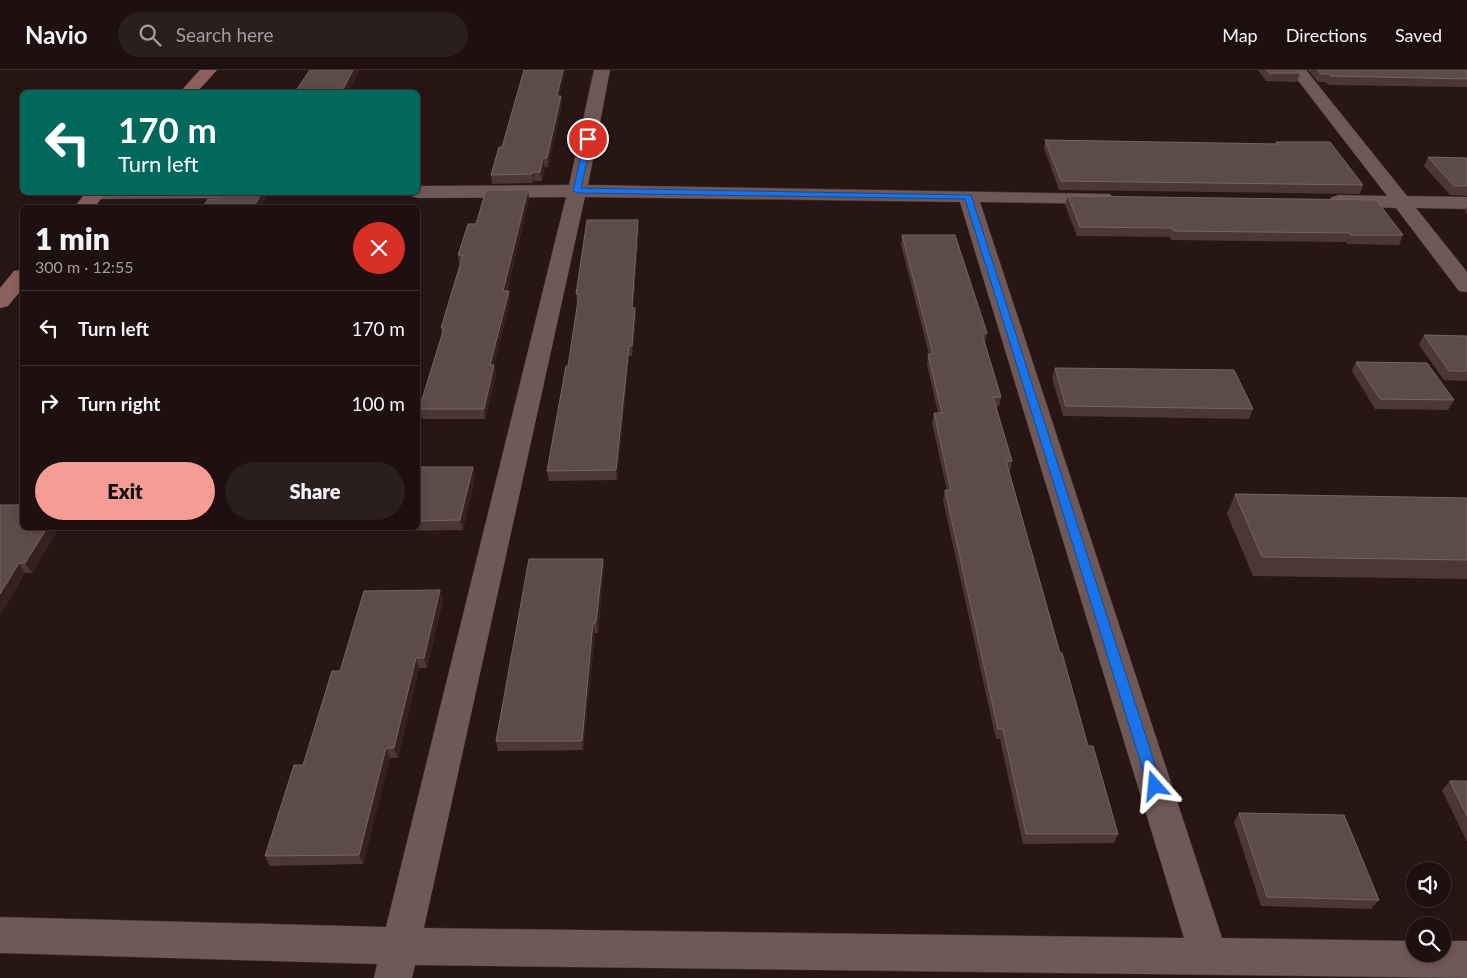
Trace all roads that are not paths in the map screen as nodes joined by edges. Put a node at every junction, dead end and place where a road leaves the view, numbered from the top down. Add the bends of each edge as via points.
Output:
1 (209, 70) edge
2 (602, 70) edge
3 (1298, 70) edge
4 (190, 90) edge
5 (577, 191) junction
6 (420, 192) edge
7 (94, 195) edge
8 (968, 196) junction
9 (1126, 198) edge
10 (1322, 201) edge
11 (1401, 202) junction
12 (1467, 203) edge
13 (86, 205) edge
14 (13, 281) edge
15 (1467, 286) edge
16 (0, 301) edge
17 (0, 935) edge
18 (1209, 957) junction
19 (1467, 960) edge
20 (397, 962) edge

1 - 4 street
2 - 5 street
3 - 11 street
5 - 6 street
5 - 8 street
5 - 20 street
7 - 13 street
8 - 9 street
8 - 18 street
10 - 11 street
11 - 12 street
11 - 15 street
14 - 16 street
17 - 20 street
18 - 19 street
18 - 20 street

